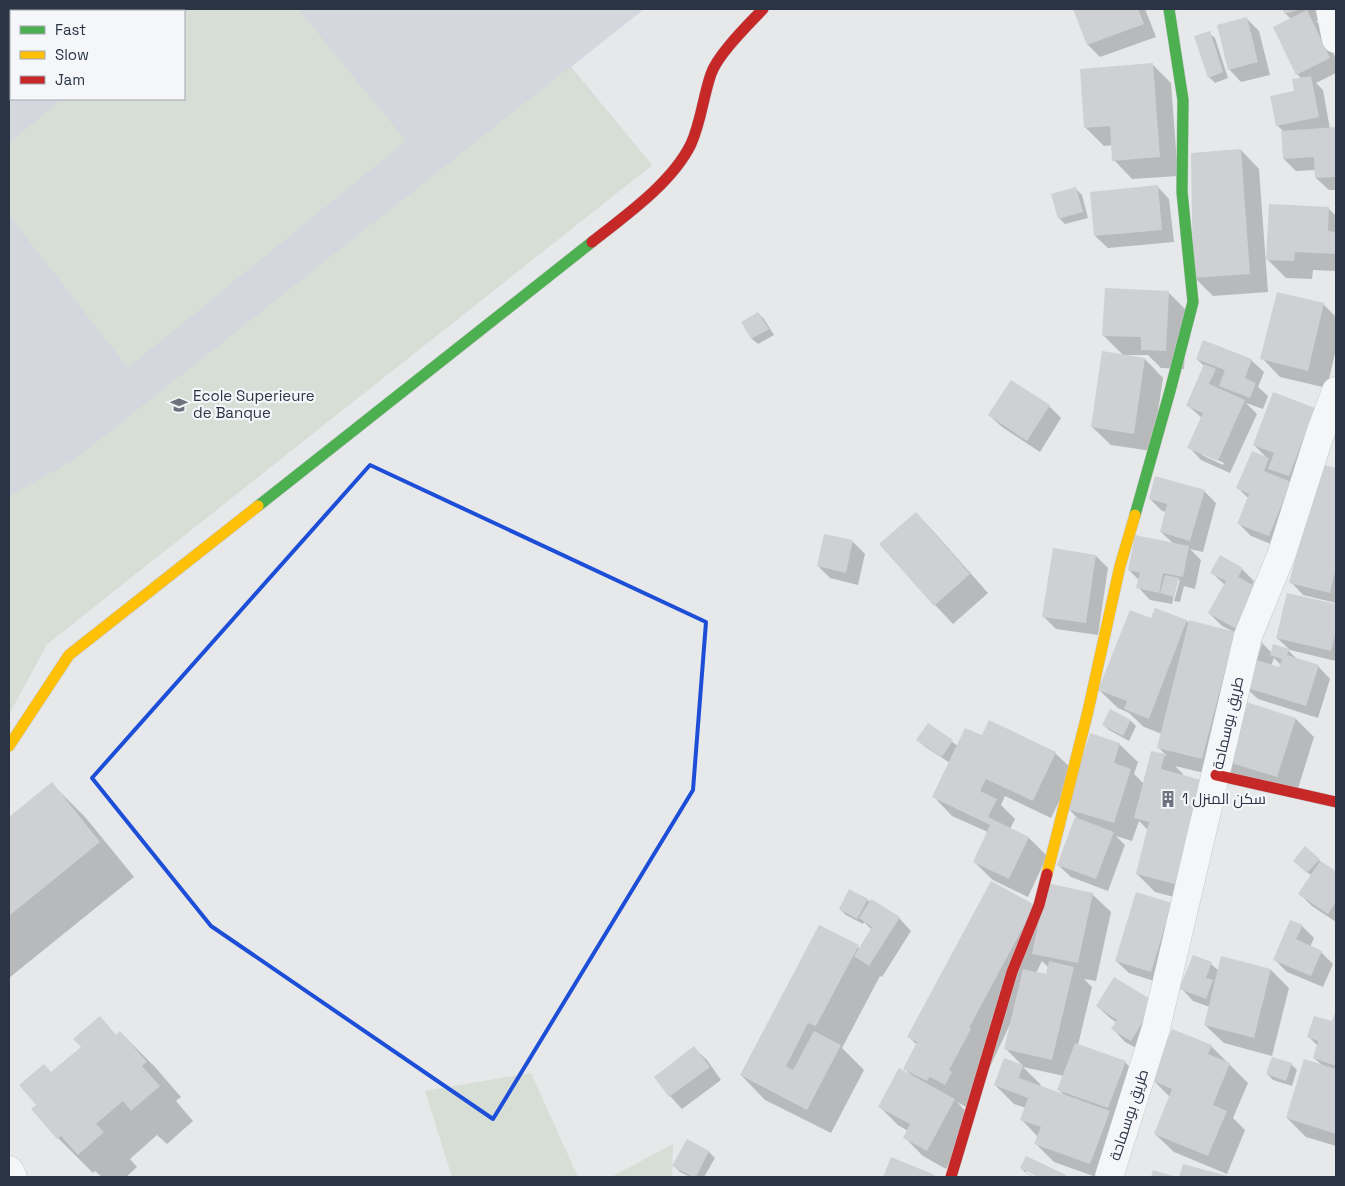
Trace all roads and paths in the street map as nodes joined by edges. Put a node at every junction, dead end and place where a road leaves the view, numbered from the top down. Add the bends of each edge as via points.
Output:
1 (763, 9) edge
2 (1169, 9) edge
3 (1330, 9) edge
4 (1336, 39) edge
5 (1336, 391) edge
6 (1328, 435) edge
7 (9, 746) edge
8 (1216, 775) junction
9 (1336, 802) edge
10 (9, 1170) edge
11 (13, 1177) edge
12 (951, 1177) edge
13 (1109, 1177) edge

1 - 7 street via 727,49 711,73 691,144 649,197 69,655
2 - 12 street via 1183,100 1182,192 1193,302 1120,566 1088,711 1039,905 1012,972
3 - 4 street
5 - 6 street, طريق بوسماحة
6 - 8 street, طريق بوسماحة via 1248,636
8 - 9 street
8 - 13 street, طريق بوسماحة via 1156,1028
10 - 11 street

